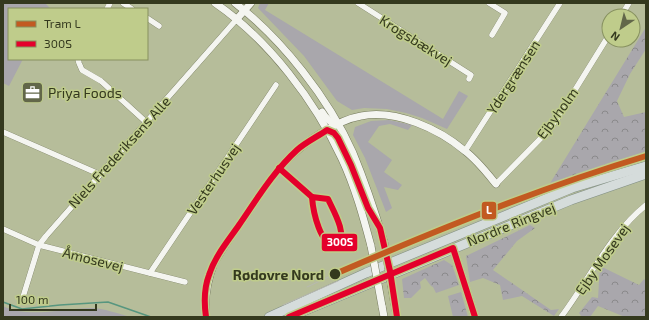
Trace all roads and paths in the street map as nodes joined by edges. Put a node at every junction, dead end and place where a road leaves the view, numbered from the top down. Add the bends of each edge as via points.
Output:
1 (216, 3) edge
2 (235, 3) edge
3 (251, 3) edge
4 (358, 3) edge
5 (489, 3) edge
6 (560, 3) edge
7 (245, 10) junction
8 (148, 19) edge
9 (236, 20) junction
10 (159, 26) dead end
11 (492, 35) dead end
12 (601, 48) edge
13 (78, 60) edge
14 (283, 67) junction
15 (469, 79) dead end
16 (276, 85) dead end
17 (146, 122) junction
18 (338, 125) junction
19 (328, 130) junction
20 (3, 132) edge
21 (465, 151) junction
22 (646, 166) edge
23 (99, 174) junction
24 (646, 174) edge
25 (496, 184) joint
26 (646, 205) edge
27 (380, 228) junction
28 (3, 229) edge
29 (40, 245) junction
30 (453, 248) junction
31 (150, 273) junction
32 (185, 282) dead end
33 (23, 297) dead end
34 (206, 317) edge
35 (269, 317) edge
36 (289, 317) edge
37 (384, 317) edge
38 (397, 317) edge
39 (475, 317) edge
40 (560, 317) edge

1 - 9 street
2 - 7 street
3 - 7 street
4 - 15 street, Krogsbækvej via 471,75
5 - 11 street via 505,14
6 - 21 street, Ydergrænsen
7 - 9 street
7 - 18 street via 281,45 304,73
8 - 10 street
9 - 14 street via 267,48
9 - 17 street, Niels Frederiksens Alle
12 - 25 street, Ejbyholm via 557,119
13 - 17 street via 82,70 101,81
14 - 18 street via 290,70 300,81 326,118
14 - 19 street via 300,87
16 - 31 street, Vesterhusvej
17 - 23 street, Niels Frederiksens Alle
18 - 19 street
18 - 21 street via 361,116 394,116 435,131
18 - 27 street via 357,163
19 - 27 street via 338,138 368,208
19 - 34 street via 297,150 282,165 221,251 206,288
19 - 37 street, bridge via 355,190 371,246
20 - 23 street
21 - 25 street
22 - 35 main road, Nordre Ringvej via 572,188 374,270
23 - 29 street, Niels Frederiksens Alle
24 - 30 main road, Nordre Ringvej via 571,200
26 - 40 street, Ejby Mosevej via 614,237
27 - 38 street, bridge
28 - 29 street, Åmosevej
29 - 31 street, Åmosevej
29 - 33 street, Niels Frederiksens Alle
30 - 36 main road, Nordre Ringvej
30 - 39 street
31 - 32 street, Åmosevej

